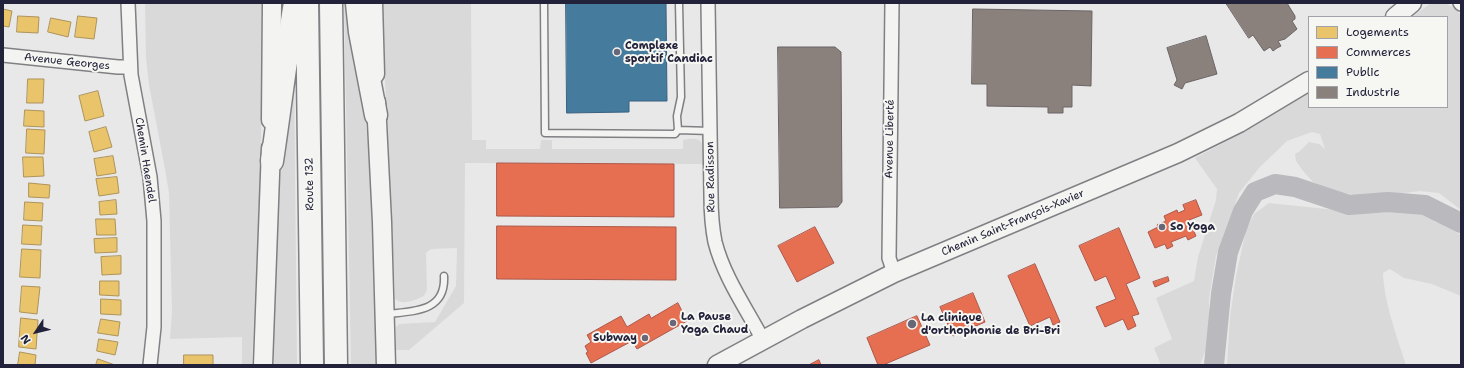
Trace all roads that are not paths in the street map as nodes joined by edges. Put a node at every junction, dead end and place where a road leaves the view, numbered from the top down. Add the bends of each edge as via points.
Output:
1 (128, 3) edge
2 (272, 3) edge
3 (295, 3) edge
4 (307, 3) edge
5 (331, 3) edge
6 (357, 3) edge
7 (373, 3) edge
8 (544, 3) edge
9 (679, 3) edge
10 (708, 3) edge
11 (892, 3) edge
12 (1412, 3) edge
13 (1396, 16) edge
14 (3, 55) edge
15 (130, 67) junction
16 (1308, 82) edge
17 (376, 115) junction
18 (678, 130) junction
19 (710, 131) junction
20 (272, 161) junction
21 (894, 273) junction
22 (444, 276) dead end
23 (385, 314) junction
24 (763, 340) junction
25 (150, 365) edge
26 (263, 365) edge
27 (312, 365) edge
28 (336, 365) edge
29 (386, 365) edge
30 (717, 365) edge

1 - 15 street, Chemin Haendel
2 - 20 street
3 - 20 highway
4 - 27 highway, Route 132
5 - 28 highway
6 - 17 highway
7 - 17 street
8 - 18 lane via 546,133 675,134
9 - 18 lane
10 - 19 street, Rue Radisson
11 - 21 street, Avenue Liberté via 889,258
12 - 13 street
14 - 15 street, Avenue Georges
15 - 25 street, Chemin Haendel via 150,177 152,203 154,327
16 - 21 street, Chemin Saint-François-Xavier via 1239,123 1178,153
17 - 23 street
18 - 19 lane
19 - 24 street, Rue Radisson via 711,211 715,240 727,273
20 - 26 street
21 - 24 street, Chemin Saint-François-Xavier
22 - 23 lane via 444,289 438,300 428,307
23 - 29 street
24 - 30 street, Chemin Saint-François-Xavier

